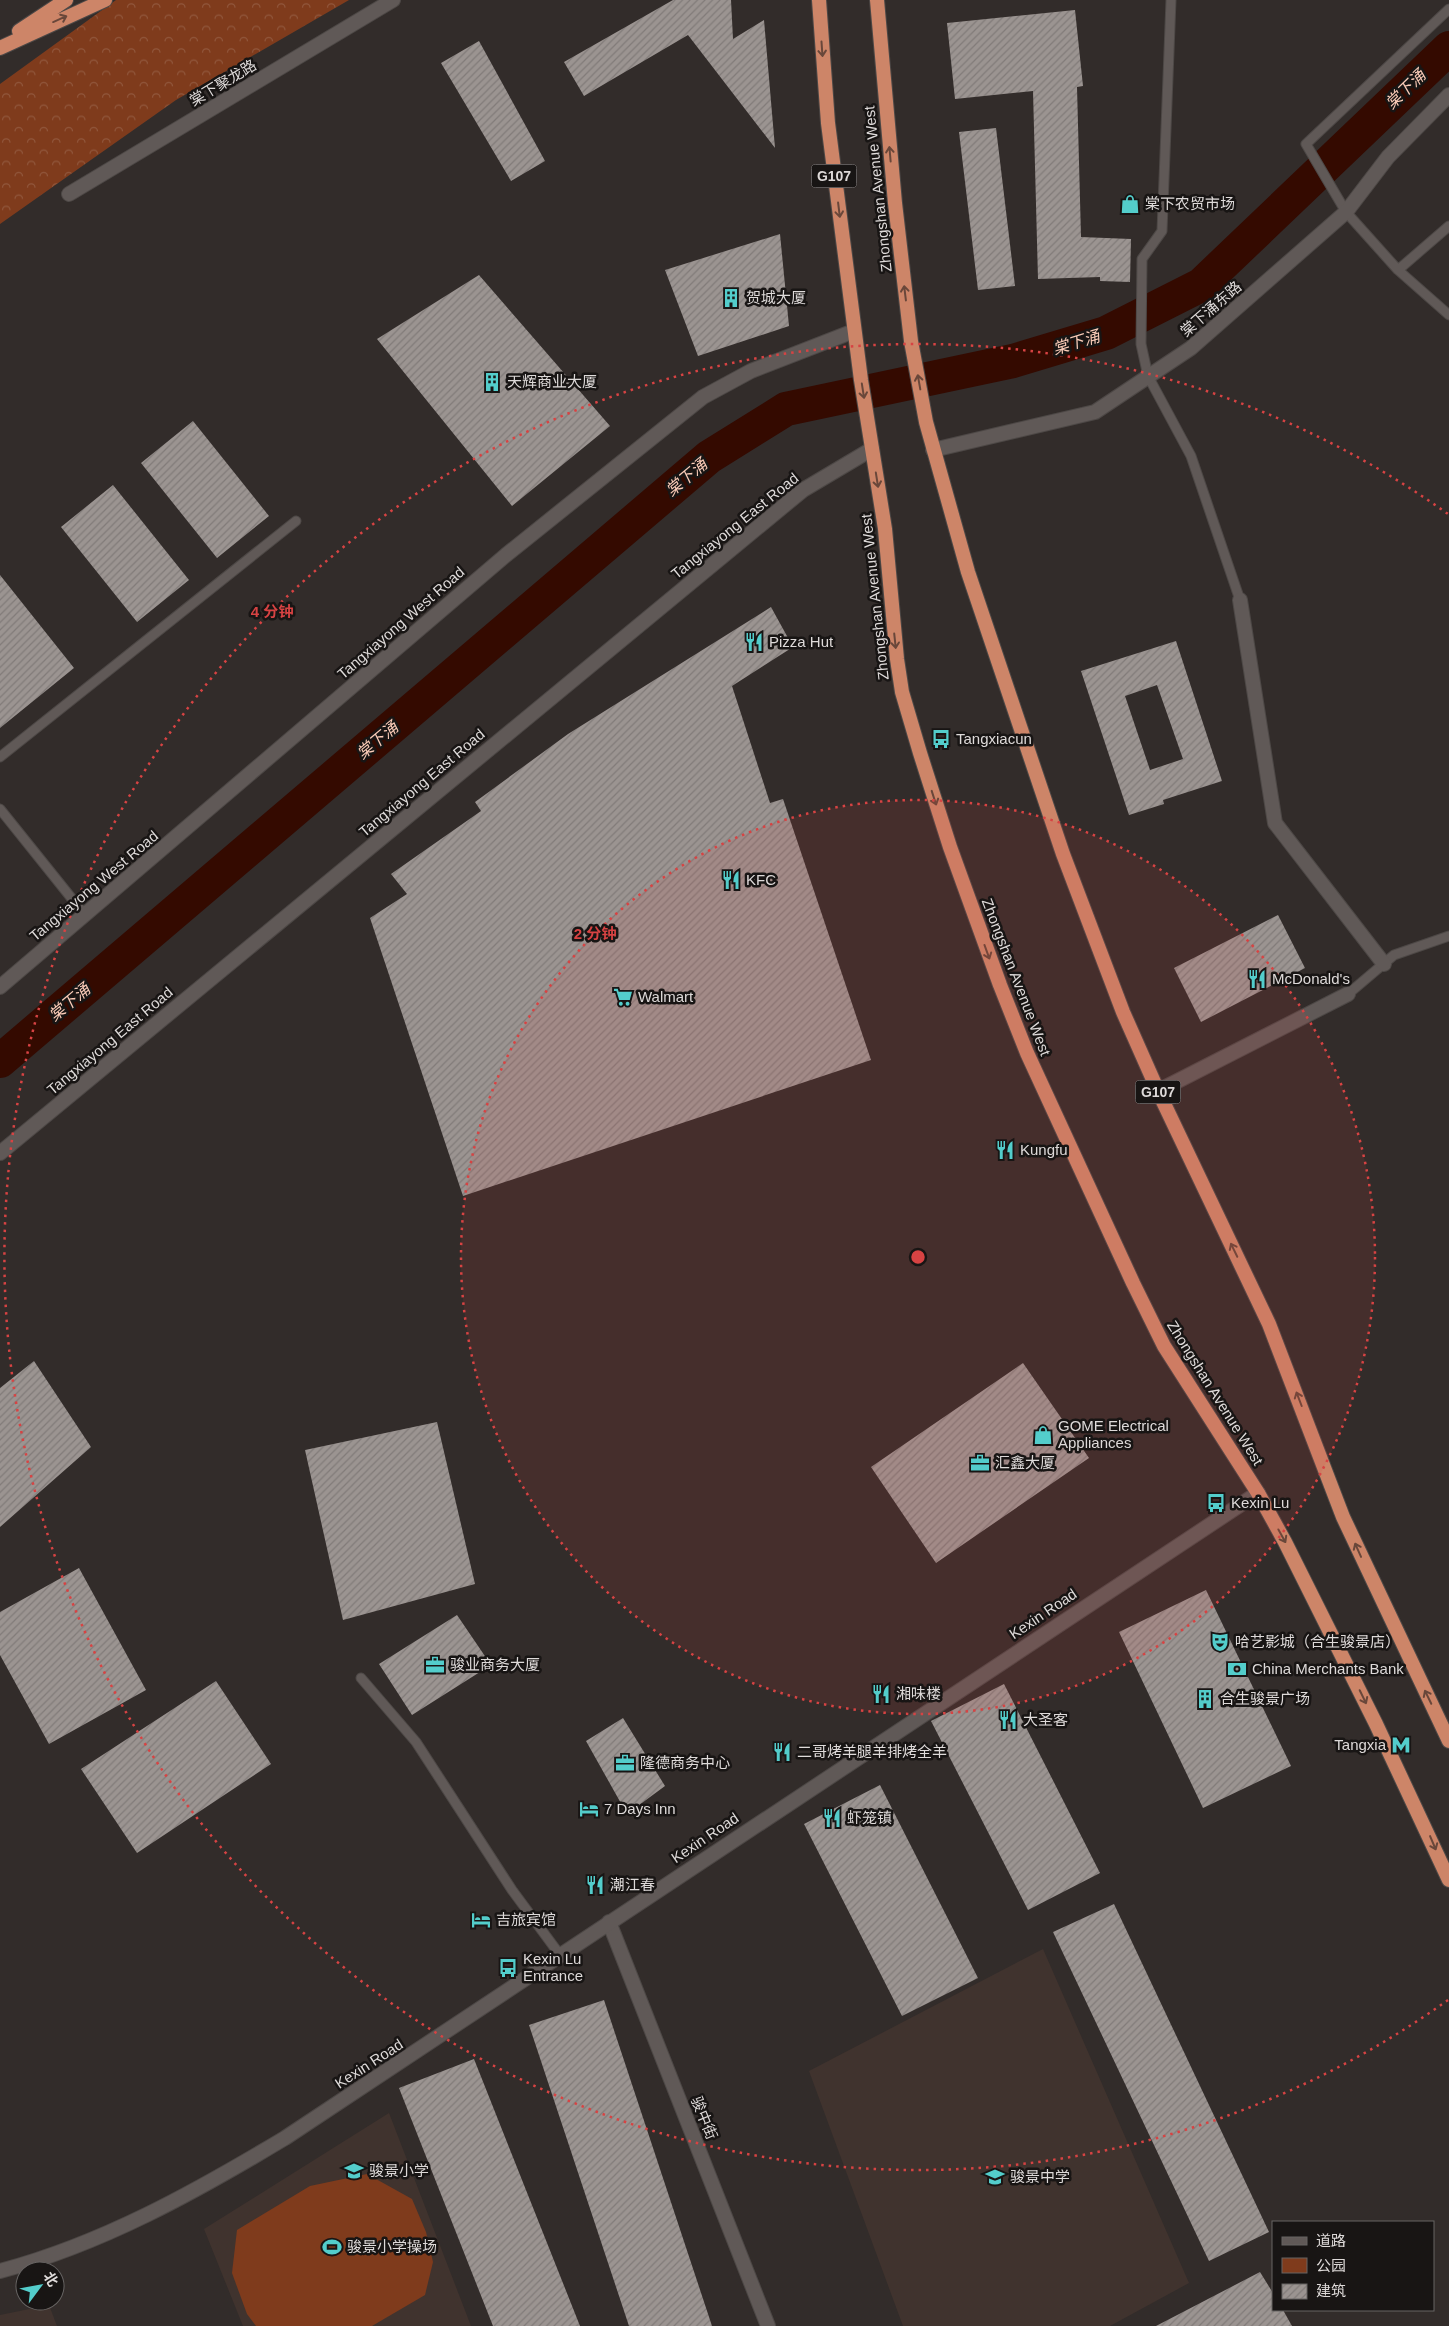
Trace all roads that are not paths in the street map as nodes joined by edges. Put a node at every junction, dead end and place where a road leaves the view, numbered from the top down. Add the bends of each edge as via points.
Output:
1 (66, 0) edge
2 (105, 0) edge
3 (393, 0) edge
4 (819, 0) edge
5 (1171, 0) edge
6 (878, 2) edge
7 (1449, 9) edge
8 (0, 44) edge
9 (0, 48) edge
10 (1449, 95) edge
11 (69, 194) dead end
12 (1346, 212) junction
13 (1449, 226) edge
14 (1398, 270) junction
15 (1449, 315) edge
16 (854, 331) junction
17 (1148, 376) junction
18 (872, 449) junction
19 (933, 450) junction
20 (296, 521) dead end
21 (1240, 600) joint
22 (0, 757) edge
23 (0, 809) edge
24 (85, 915) junction
25 (1449, 936) edge
26 (1384, 964) junction
27 (0, 987) edge
28 (1348, 994) joint
29 (1158, 1091) junction
30 (0, 1153) edge
31 (1258, 1493) junction
32 (361, 1678) dead end
33 (1449, 1740) edge
34 (1449, 1880) edge
35 (609, 1922) junction
36 (560, 1955) junction
37 (0, 2271) edge
38 (768, 2326) edge

1 - 8 highway
9 -> 2 highway
3 - 11 street, 棠下聚龙路
4 -> 16 highway, Zhongshan Avenue West / G107 via 828,123
5 - 17 lane via 1162,231 1142,259 1141,344
19 -> 6 highway, Zhongshan Avenue West / G107 via 912,342 896,212
7 - 12 lane via 1306,144
10 - 12 street, 棠下涌东路 via 1388,156
12 - 14 lane
12 - 17 street, 棠下涌东路 via 1191,348
13 - 14 lane
14 - 15 lane
16 -> 18 highway, Zhongshan Avenue West / G107
16 - 24 street, Tangxiayong West Road via 751,371 703,397 506,555
17 - 19 street, 棠下涌东路 via 1095,412
17 - 21 lane via 1191,456
18 - 30 street, Tangxiayong East Road via 803,490
18 -> 31 highway, Zhongshan Avenue West / G107 via 885,529 902,692 950,847 996,976 1059,1126 1160,1338
19 - 29 highway, Zhongshan Avenue West / G107 via 968,572 1063,854 1123,1012
20 - 22 lane
21 - 26 street via 1275,823
23 - 24 lane
24 - 27 street, Tangxiayong West Road
25 - 26 lane via 1394,955
26 - 28 lane
28 - 29 street
33 -> 29 highway, Zhongshan Avenue West / G107 via 1344,1517 1269,1324
31 -> 34 highway, Zhongshan Avenue West / G107 via 1315,1600
31 - 35 street, Kexin Road
32 - 36 lane via 416,1742 512,1890
35 - 36 street, Kexin Road
35 - 38 street, 骏中街
36 - 37 street, Kexin Road via 293,2133 223,2175 88,2242

